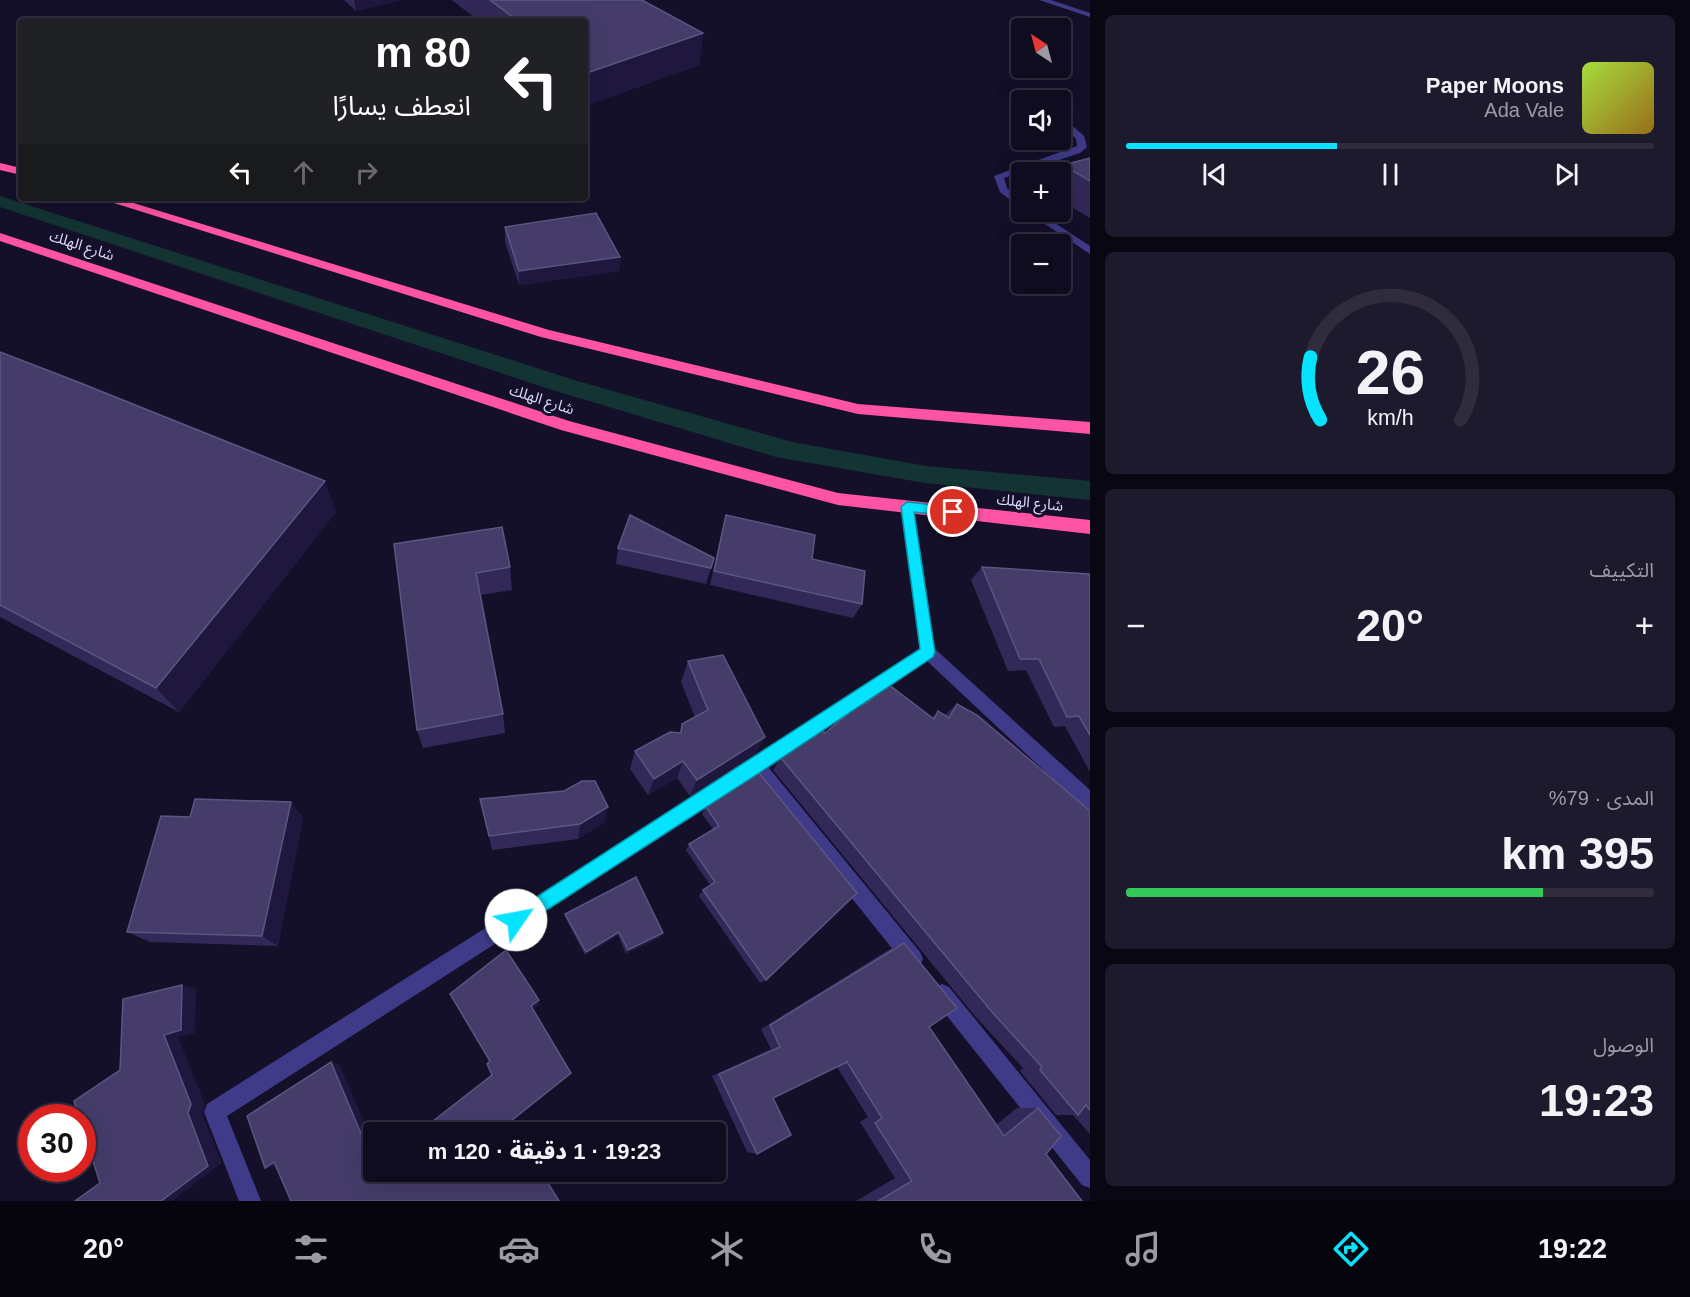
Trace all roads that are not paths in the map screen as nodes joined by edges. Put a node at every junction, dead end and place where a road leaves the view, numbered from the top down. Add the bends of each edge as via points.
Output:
1 (1043, 0) edge
2 (1090, 15) edge
3 (1071, 128) edge
4 (1043, 162) edge
5 (0, 166) edge
6 (18, 171) edge
7 (1011, 172) edge
8 (1011, 197) edge
9 (114, 201) edge
10 (1047, 222) edge
11 (0, 237) edge
12 (1090, 250) edge
13 (1090, 428) edge
14 (907, 507) junction
15 (1090, 526) edge
16 (928, 652) junction
17 (757, 766) junction
18 (1090, 802) edge
19 (1090, 1177) edge
20 (249, 1201) edge

1 - 2 street
3 - 4 street via 1081,138 1082,147
5 - 6 highway
7 - 8 street via 999,176 999,184
9 - 13 highway via 546,334 858,409
10 - 12 street
11 - 14 highway, شارع الهلك via 566,426 838,499
14 - 15 highway, شارع الهلك
14 - 16 street
16 - 17 street
16 - 18 street
17 - 19 street
17 - 20 street via 215,1112

